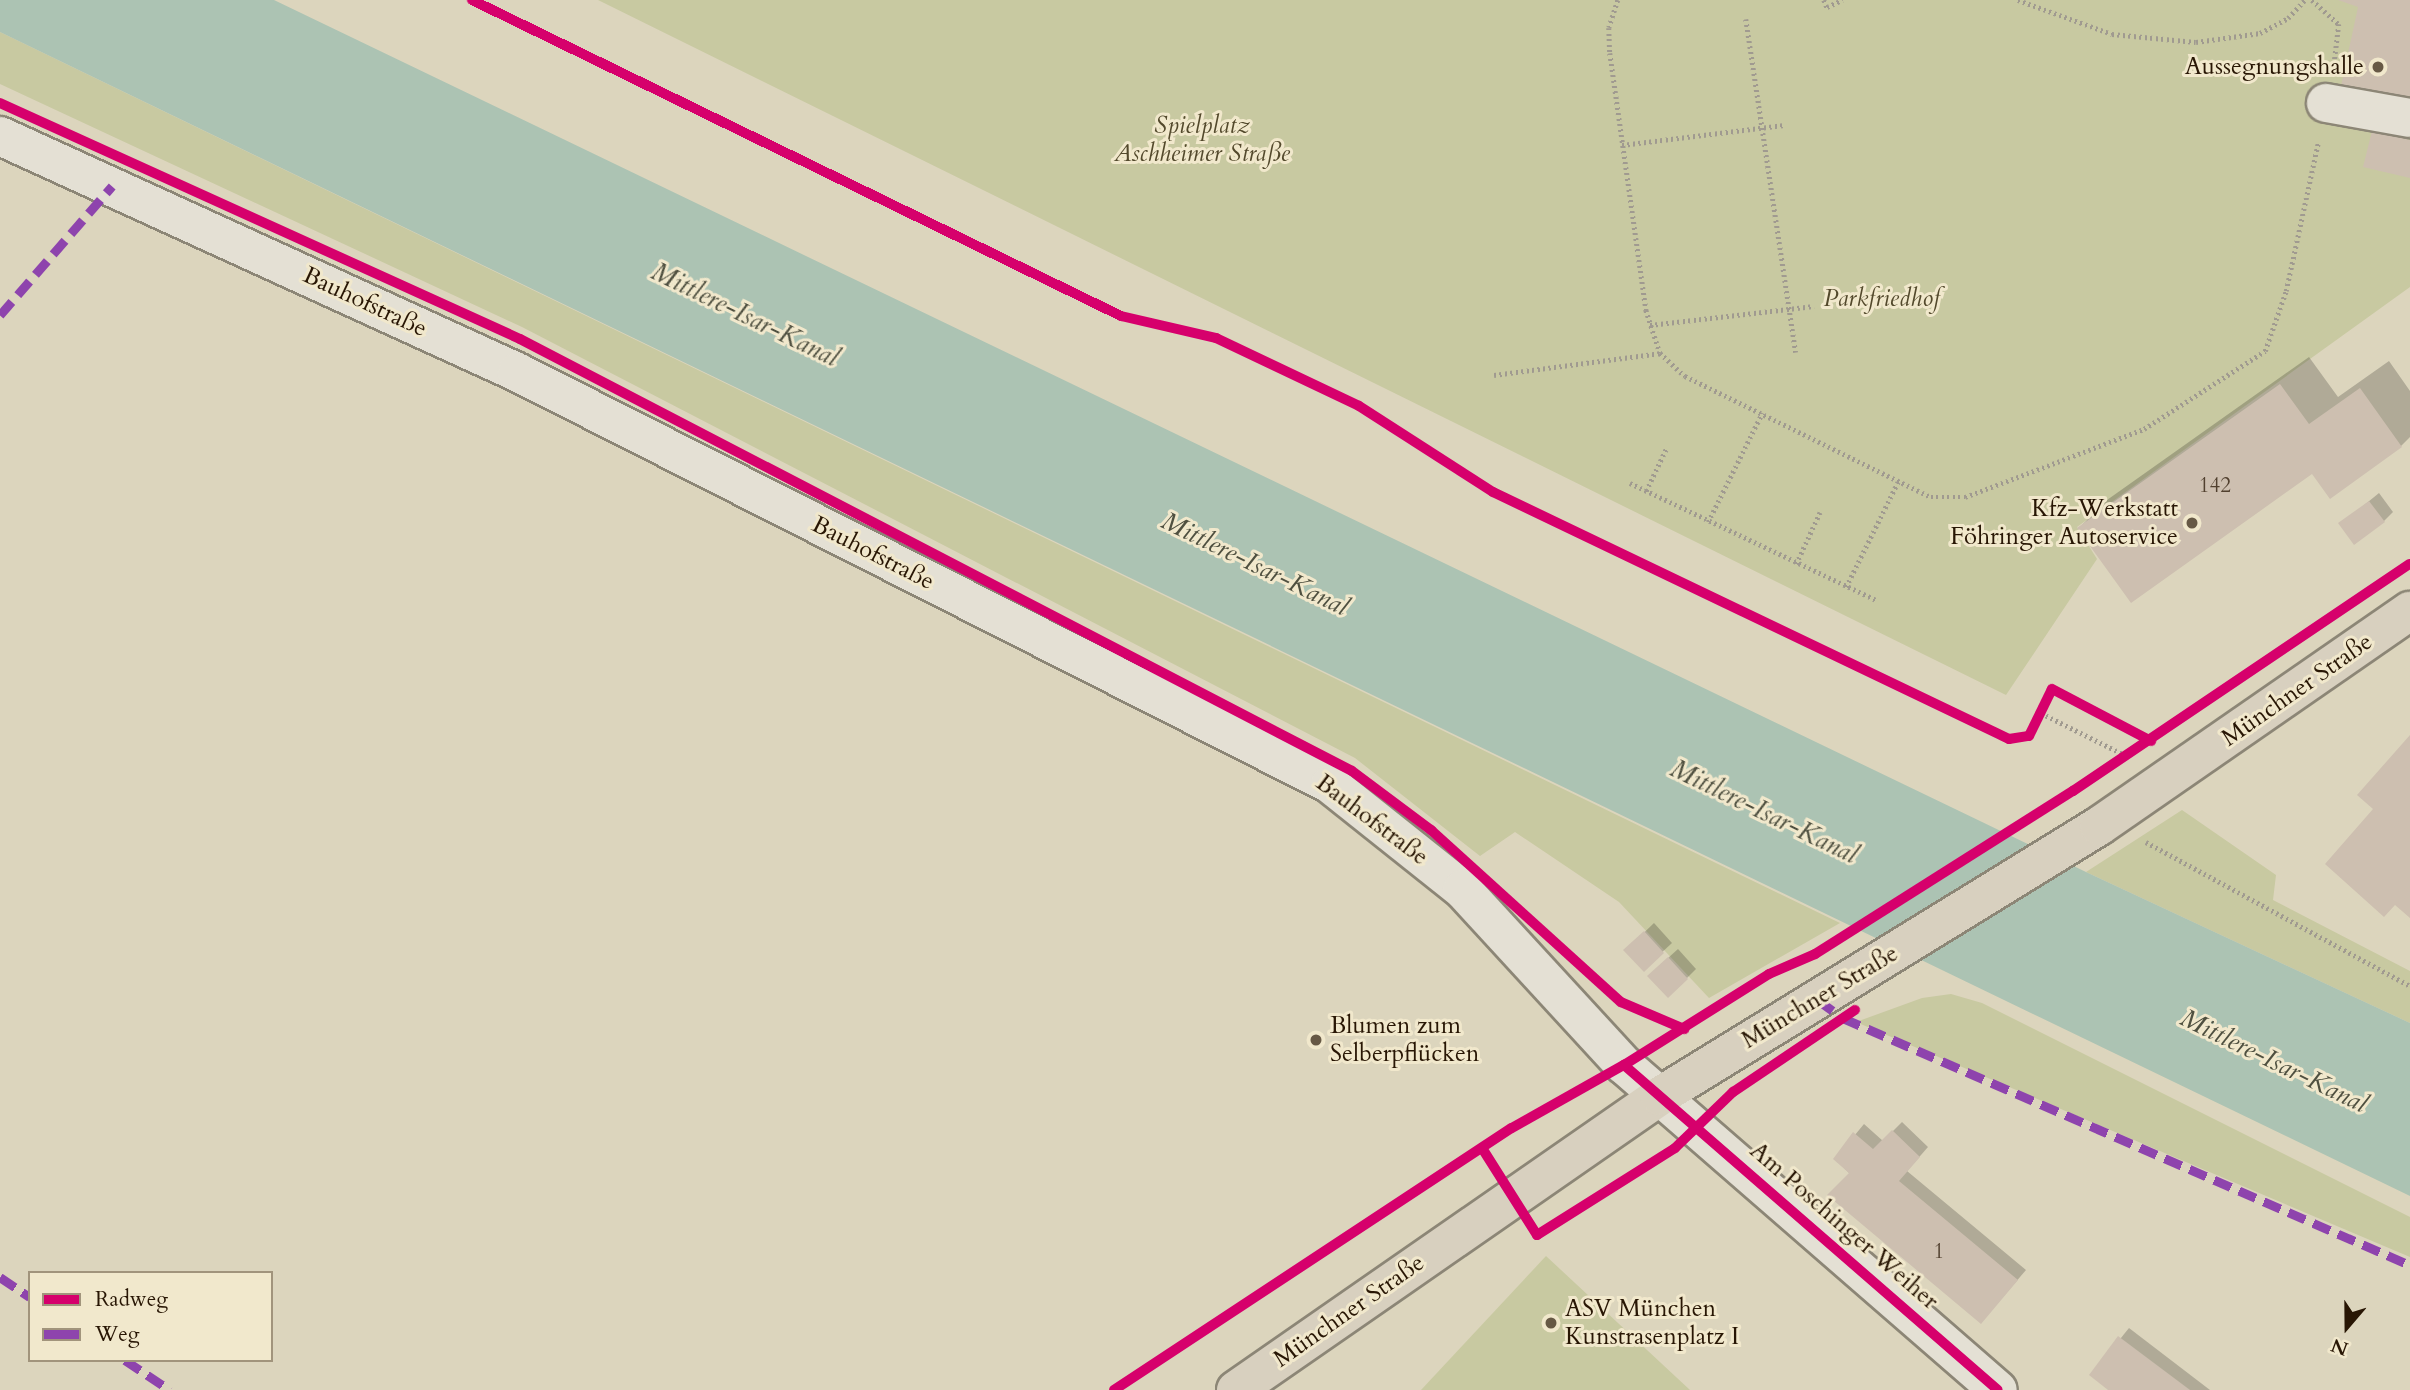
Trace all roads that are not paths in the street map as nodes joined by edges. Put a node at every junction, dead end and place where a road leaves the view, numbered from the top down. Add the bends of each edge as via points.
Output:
1 (2326, 103) road end
2 (2410, 118) edge
3 (0, 136) edge
4 (2410, 611) edge
5 (1660, 1096) junction
6 (1236, 1390) edge
7 (1998, 1390) edge

1 - 2 street
3 - 5 street, Bauhofstraße via 517,372 1330,784 1462,889 1624,1065
4 - 5 main road, Münchner Straße via 2116,830
5 - 6 main road, Münchner Straße
5 - 7 street, Am Poschinger Weiher

